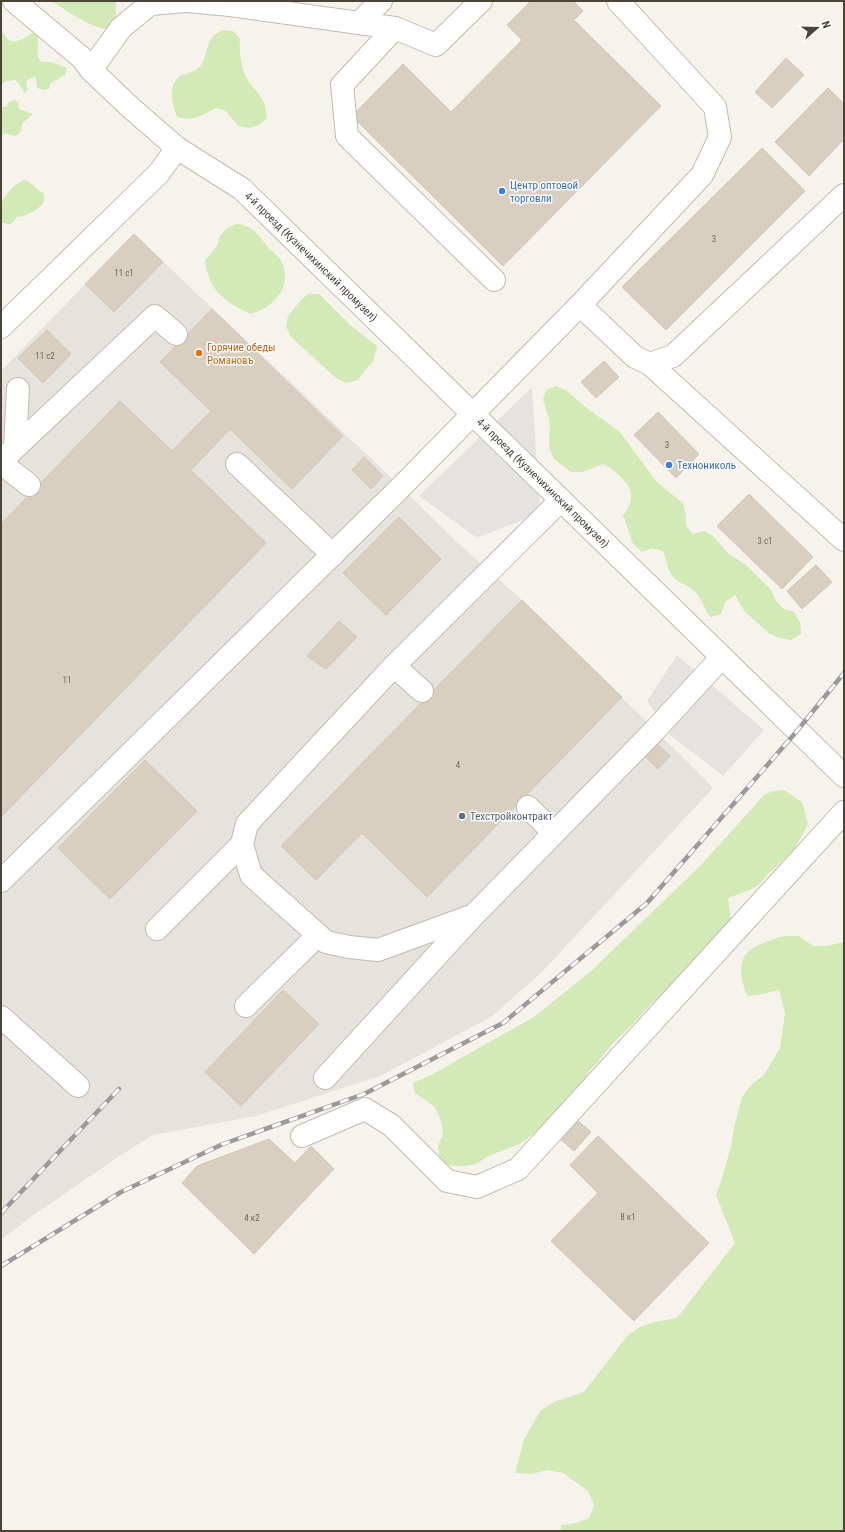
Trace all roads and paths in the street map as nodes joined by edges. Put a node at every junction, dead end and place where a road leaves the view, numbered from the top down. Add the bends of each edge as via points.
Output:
1 (14, 1) edge
2 (186, 1) edge
3 (381, 1) edge
4 (481, 1) edge
5 (618, 1) edge
6 (359, 23) junction
7 (395, 28) junction
8 (91, 70) junction
9 (177, 148) junction
10 (844, 195) edge
11 (494, 280) dead end
12 (580, 305) junction
13 (4, 319) edge
14 (176, 334) dead end
15 (650, 364) junction
16 (18, 389) dead end
17 (473, 414) junction
18 (6, 457) edge
19 (237, 464) dead end
20 (29, 485) dead end
21 (561, 500) junction
22 (844, 540) edge
23 (333, 555) junction
24 (722, 657) junction
25 (394, 666) junction
26 (422, 691) dead end
27 (844, 776) edge
28 (528, 807) dead end
29 (844, 812) edge
30 (554, 833) junction
31 (242, 844) junction
32 (1, 881) edge
33 (474, 915) junction
34 (157, 929) dead end
35 (318, 934) junction
36 (246, 1006) dead end
37 (1, 1017) edge
38 (325, 1078) dead end
39 (78, 1086) dead end
40 (302, 1136) dead end

1 - 8 street, 4-й проезд (Кузнечихинский промузел) via 82,58
2 - 6 street
2 - 8 street via 150,4 121,28
3 - 6 street
4 - 7 street via 436,45
5 - 12 street via 715,107 720,137 702,176
6 - 7 street
7 - 11 street via 342,85 347,136
8 - 9 street, 4-й проезд (Кузнечихинский промузел)
9 - 13 street via 158,173
9 - 17 street, 4-й проезд (Кузнечихинский промузел) via 242,189
10 - 15 street via 673,356
12 - 15 street via 635,357
12 - 17 street
14 - 18 street via 155,316
15 - 22 street
16 - 18 street
17 - 21 street, 4-й проезд (Кузнечихинский промузел)
17 - 23 street
18 - 20 street
19 - 23 street
21 - 24 street, 4-й проезд (Кузнечихинский промузел)
21 - 25 street
23 - 32 street
24 - 27 street, 4-й проезд (Кузнечихинский промузел)
24 - 30 street via 656,730
25 - 26 street
25 - 31 street via 247,824
28 - 30 street
29 - 40 street via 518,1169 477,1187 447,1181 391,1124 365,1109
30 - 33 street
31 - 34 street
31 - 35 street via 251,875
33 - 35 street via 378,950 326,942
33 - 38 street
35 - 36 street
37 - 39 street

